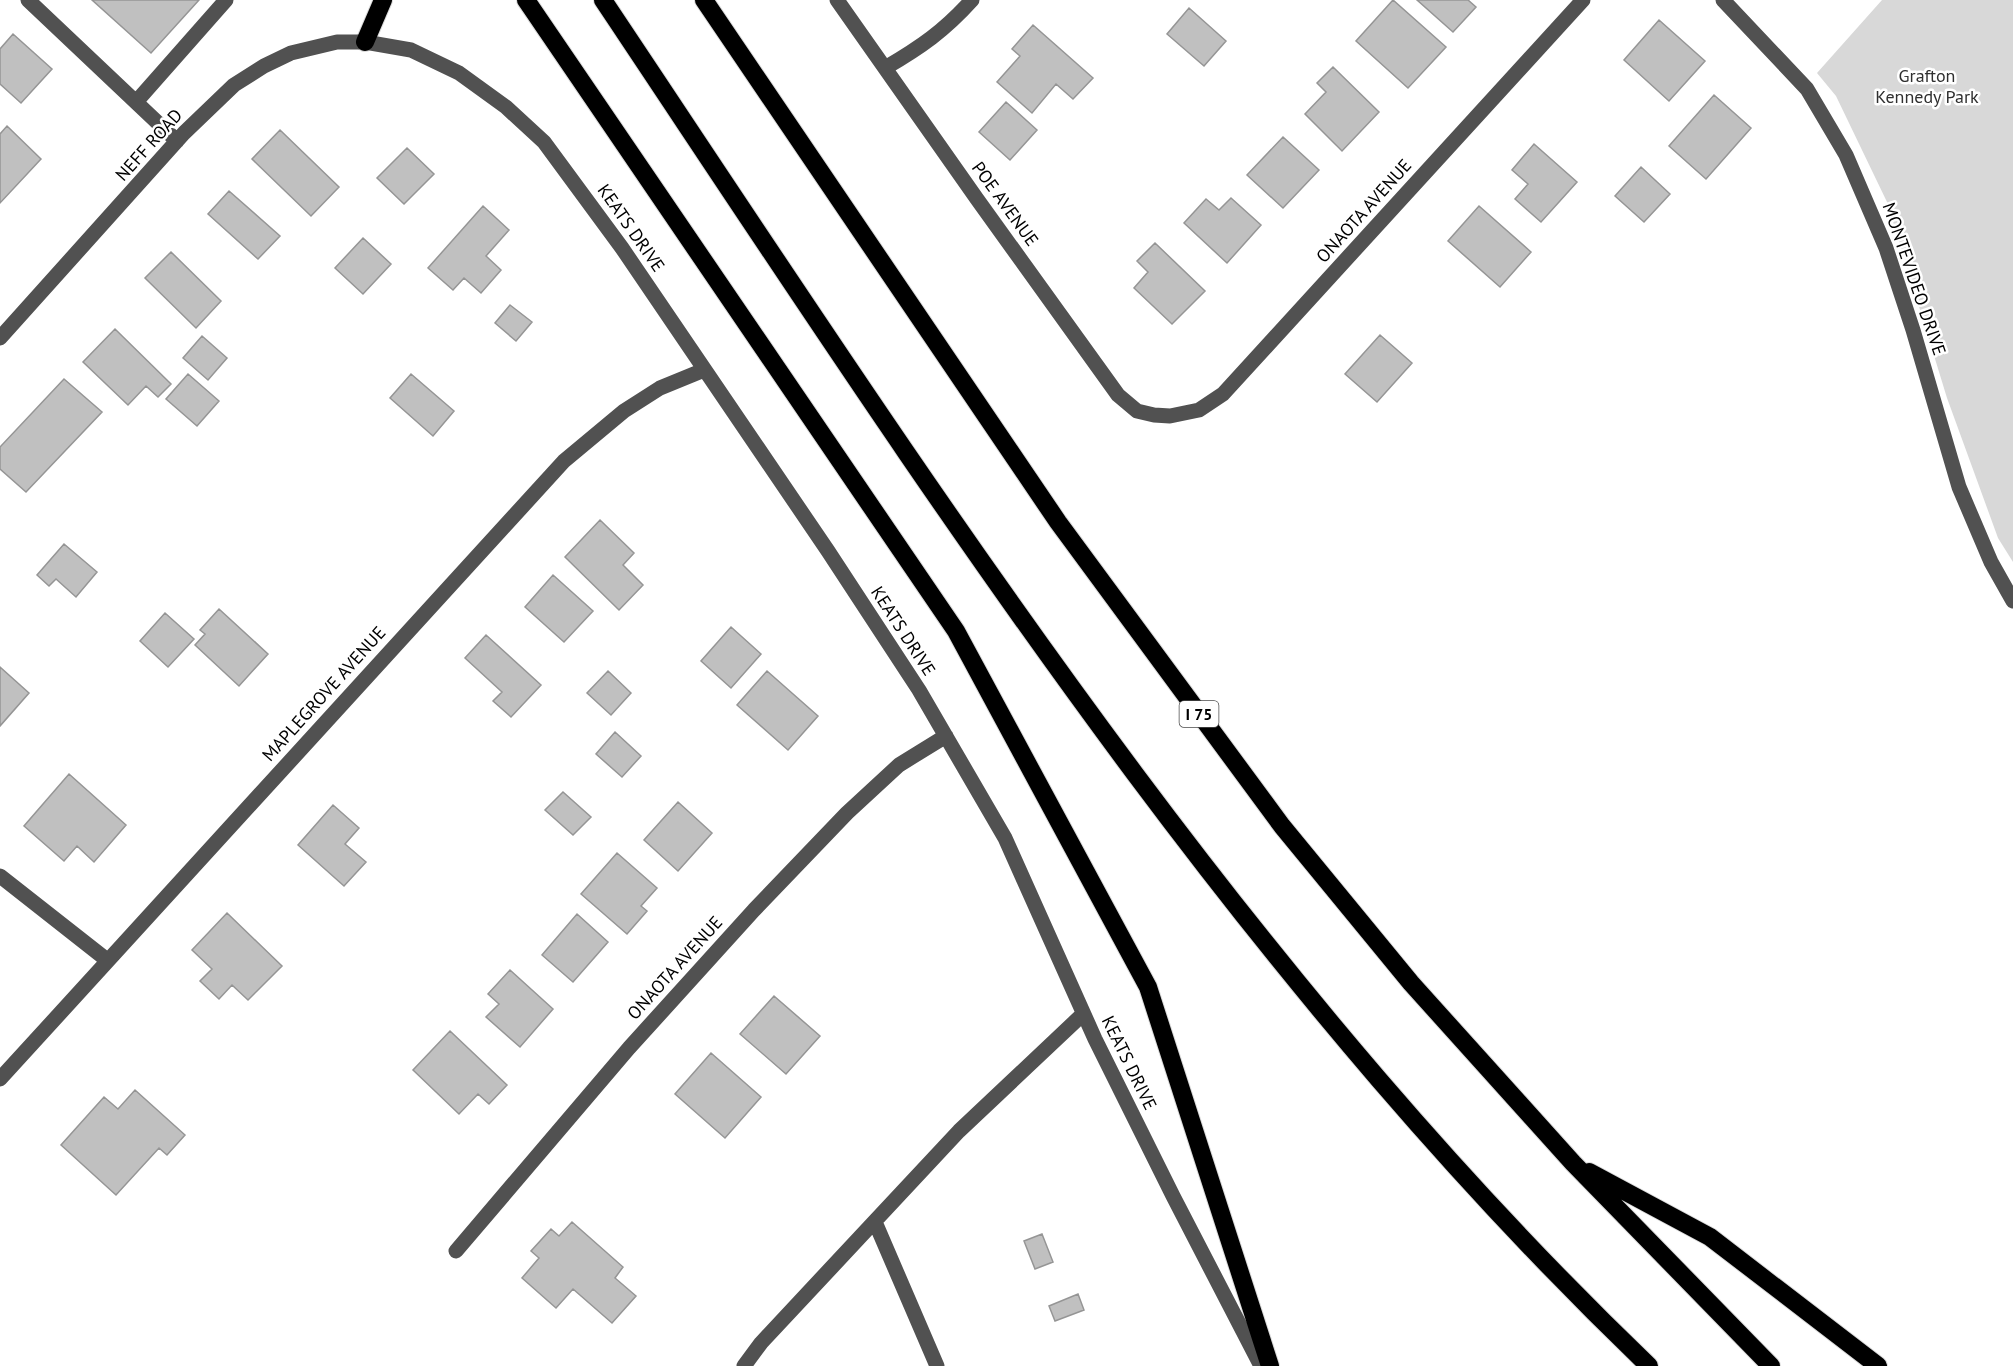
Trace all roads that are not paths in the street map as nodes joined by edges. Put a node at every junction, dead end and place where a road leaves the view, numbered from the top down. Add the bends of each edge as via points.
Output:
1 (28, 0) edge
2 (226, 0) edge
3 (382, 0) edge
4 (526, 0) edge
5 (603, 0) edge
6 (704, 0) edge
7 (837, 0) edge
8 (972, 0) edge
9 (1583, 0) edge
10 (1723, 0) edge
11 (365, 42) junction
12 (885, 68) junction
13 (136, 102) junction
14 (177, 141) junction
15 (0, 338) edge
16 (704, 370) junction
17 (1154, 415) joint
18 (2013, 601) edge
19 (946, 736) junction
20 (0, 876) edge
21 (107, 960) junction
22 (1083, 1014) junction
23 (0, 1079) edge
24 (1573, 1164) junction
25 (874, 1222) junction
26 (456, 1251) dead end
27 (744, 1366) edge
28 (937, 1366) edge
29 (1261, 1366) edge
30 (1270, 1366) edge
31 (1649, 1366) edge
32 (1771, 1366) edge
33 (1878, 1366) edge

1 - 13 street
2 - 13 street
3 - 11 highway
4 - 30 highway via 956,631 1148,987
5 - 31 highway via 1005,597 1137,776 1307,994 1438,1148
6 - 24 highway, I 75 via 1058,522 1282,826 1411,983
7 - 12 street, POE AVENUE
8 - 12 street via 951,24
9 - 17 street, ONAOTA AVENUE via 1223,394 1198,410
10 - 18 street, MONTEVIDEO DRIVE via 1807,89 1846,155 1886,248 1959,487 1991,562
11 - 14 street, NEFF ROAD via 314,47 264,66 234,85
11 - 16 street, KEATS DRIVE via 411,50 459,73 506,106 544,142
12 - 17 street, POE AVENUE via 1118,395 1137,411
13 - 14 street
14 - 15 street, NEFF ROAD
16 - 19 street, KEATS DRIVE via 834,561
16 - 21 street, MAPLEGROVE AVENUE via 660,388 624,411 564,461
19 - 22 street, KEATS DRIVE via 1005,838
19 - 26 street, ONAOTA AVENUE via 899,765 754,910 629,1048
20 - 21 street
21 - 23 street, MAPLEGROVE AVENUE
22 - 25 street via 959,1131
22 - 29 street, KEATS DRIVE
24 - 32 highway, I 75
24 - 33 highway via 1710,1237
25 - 27 street
25 - 28 street

